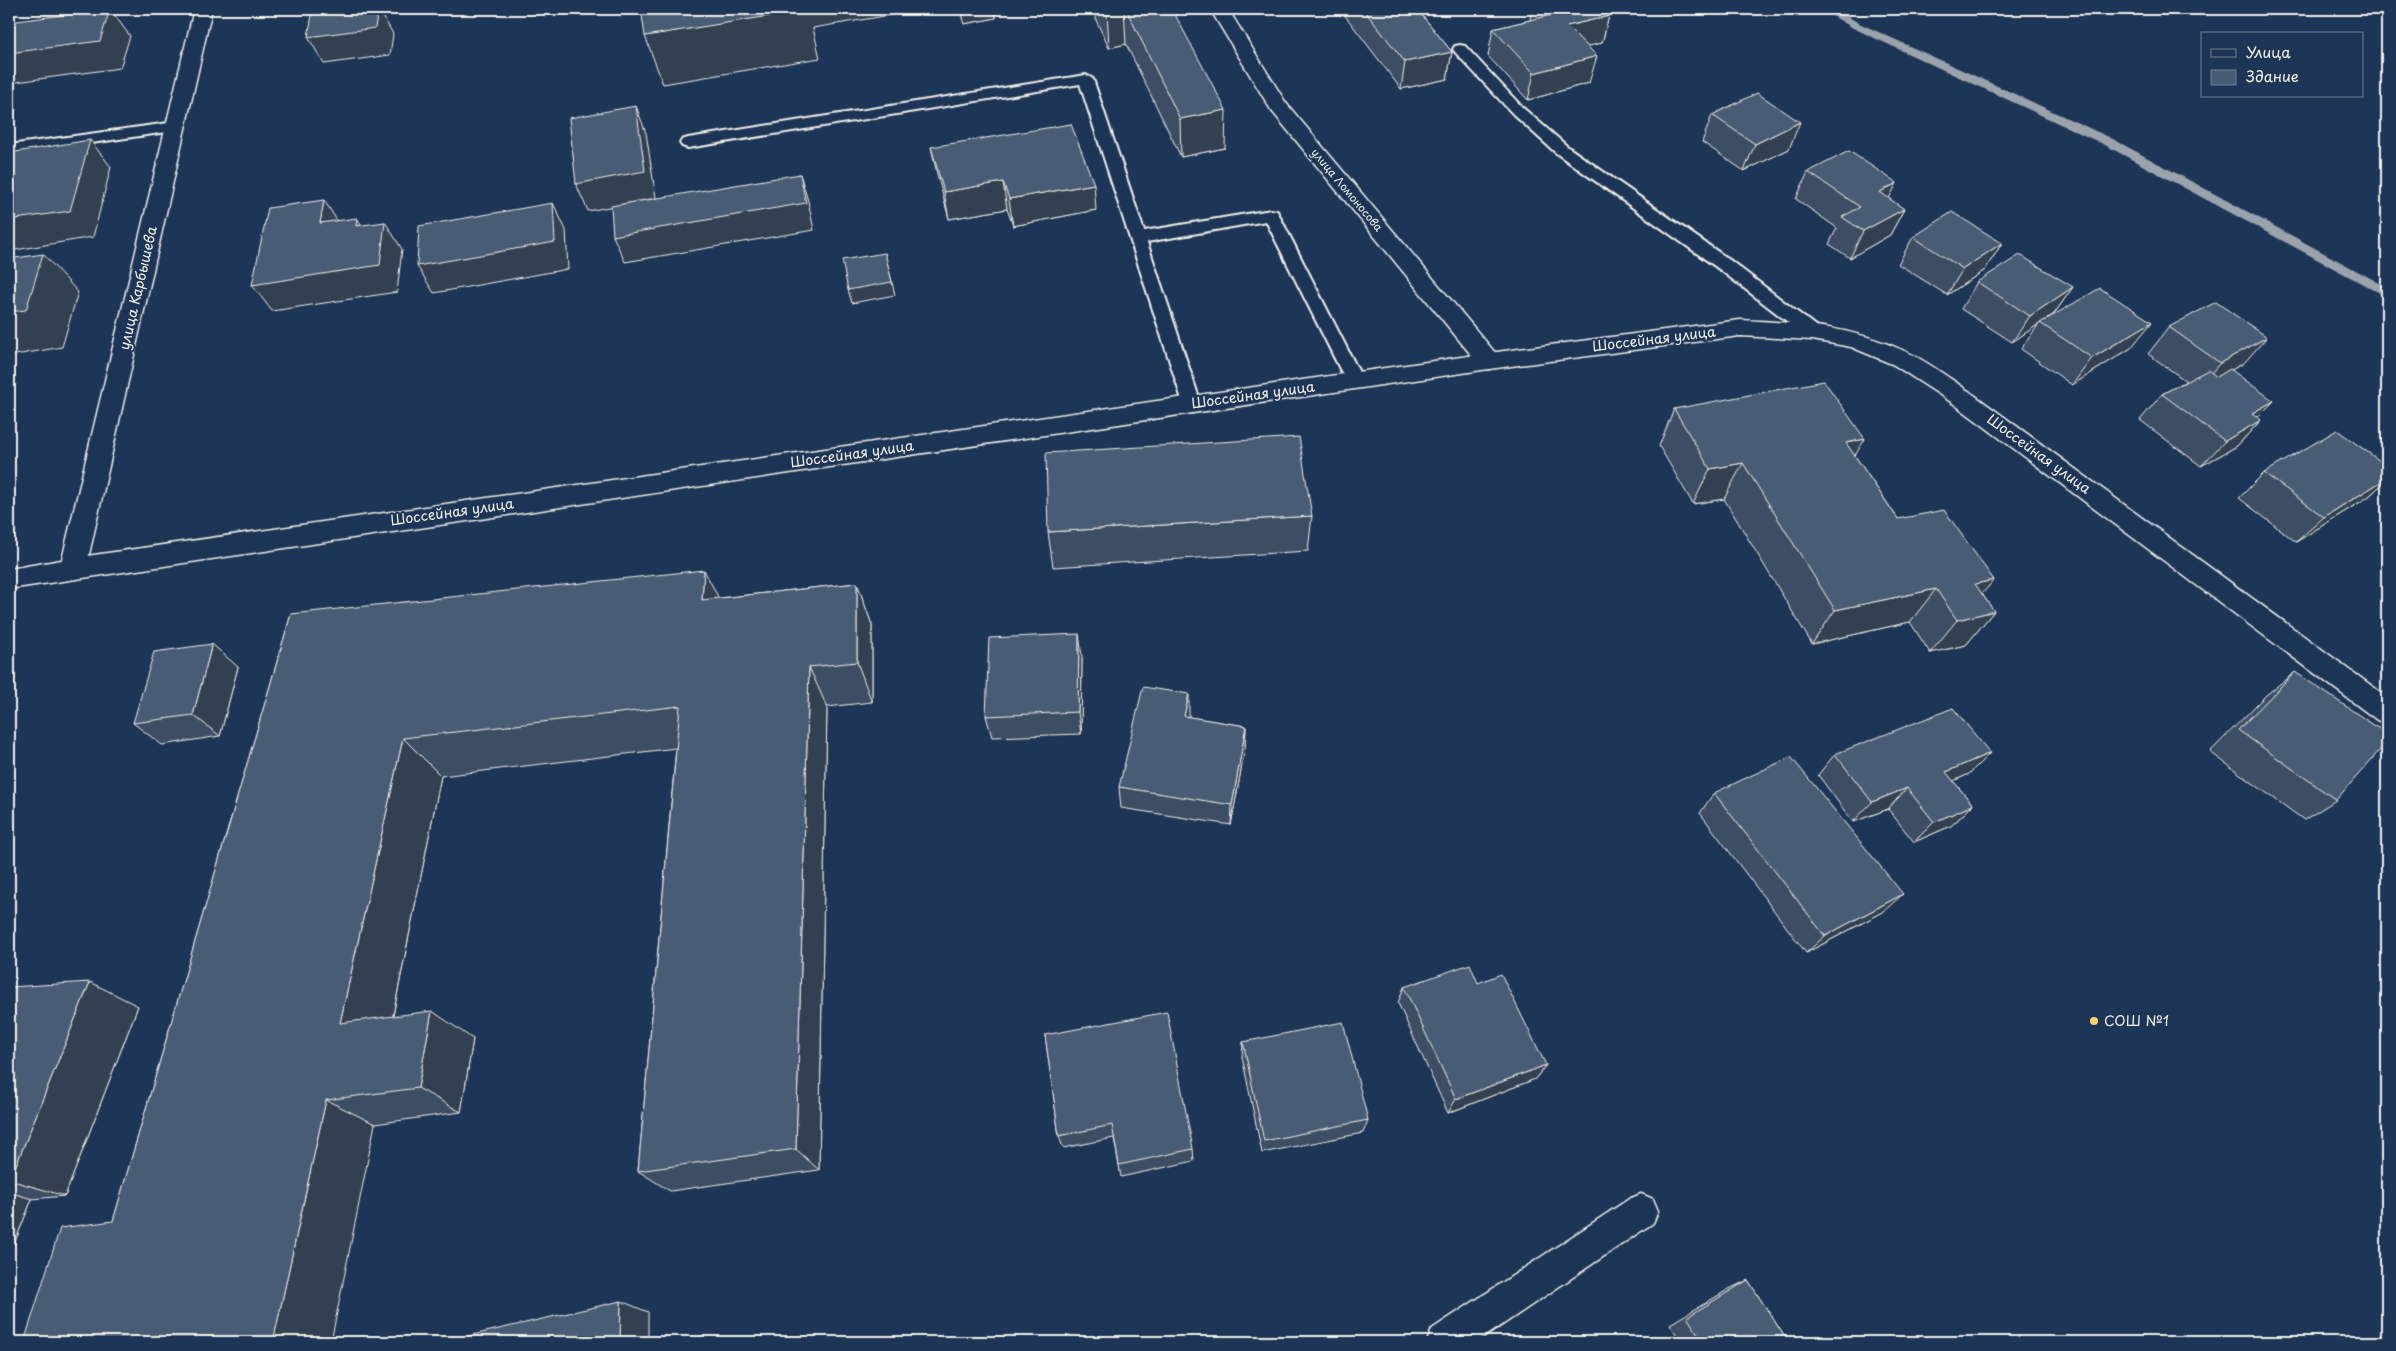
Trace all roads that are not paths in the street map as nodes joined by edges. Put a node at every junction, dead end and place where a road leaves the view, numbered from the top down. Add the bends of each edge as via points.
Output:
1 (203, 9) edge
2 (1219, 9) edge
3 (1460, 49) dead end
4 (176, 127) junction
5 (688, 144) dead end
6 (9, 150) edge
7 (1137, 238) junction
8 (1812, 332) junction
9 (1489, 361) junction
10 (1354, 380) junction
11 (1192, 404) junction
12 (73, 568) junction
13 (9, 579) edge
14 (2387, 712) edge
15 (1641, 1211) dead end
16 (1445, 1342) edge

1 - 4 street, улица Карбышева
2 - 9 street, улица Ломоносова via 1278,106
3 - 8 lane via 1518,111 1562,150 1725,265
4 - 6 lane
4 - 12 street, улица Карбышева
5 - 7 lane via 1086,79
7 - 10 lane via 1271,216
7 - 11 lane
8 - 9 street, Шоссейная улица via 1740,328
8 - 14 street, Шоссейная улица via 1855,340 1902,359 1962,398
9 - 10 street, Шоссейная улица
10 - 11 street, Шоссейная улица
11 - 12 street, Шоссейная улица
12 - 13 street, Шоссейная улица
15 - 16 street

